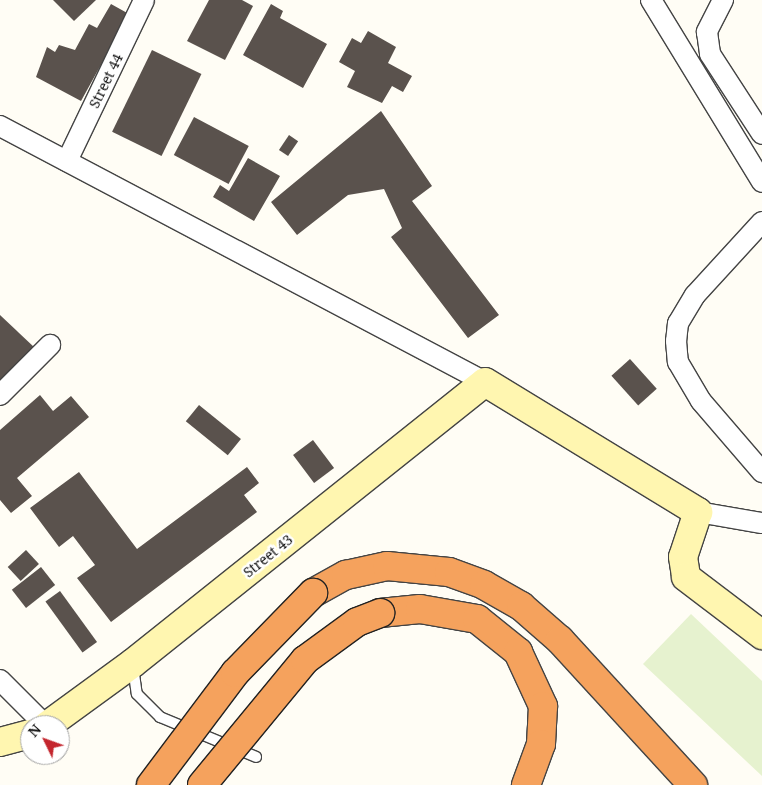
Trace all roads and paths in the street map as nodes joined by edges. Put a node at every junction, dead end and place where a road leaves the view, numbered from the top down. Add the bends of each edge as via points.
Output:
1 (144, 0) edge
2 (651, 0) edge
3 (722, 0) edge
4 (0, 126) edge
5 (762, 134) edge
6 (66, 161) junction
7 (762, 182) edge
8 (762, 222) edge
9 (50, 345) dead end
10 (485, 382) junction
11 (0, 395) edge
12 (762, 472) edge
13 (698, 512) junction
14 (762, 523) edge
15 (762, 635) edge
16 (133, 663) junction
17 (0, 680) edge
18 (36, 715) edge
19 (60, 715) edge
20 (20, 737) edge
21 (0, 742) edge
22 (256, 757) dead end
23 (151, 785) edge
24 (202, 785) edge
25 (526, 785) edge
26 (693, 785) edge

1 - 6 street, Street 44
2 - 7 street
3 - 5 street via 707,32 710,54
4 - 6 street
6 - 10 street
8 - 12 street via 695,295 678,323 676,341 678,362 701,401
9 - 11 street
10 - 13 street
10 - 16 street, Street 43
13 - 14 street
13 - 15 street via 683,557 686,577
16 - 19 street, Street 43
16 - 22 lane via 137,694 160,717
17 - 18 street
20 - 21 street
23 - 26 highway, bridge via 235,673 292,611 346,574 387,566 449,572 484,585 520,606 560,640
24 - 25 highway, bridge via 305,660 356,622 404,608 477,619 518,652 540,690 543,706 541,744

